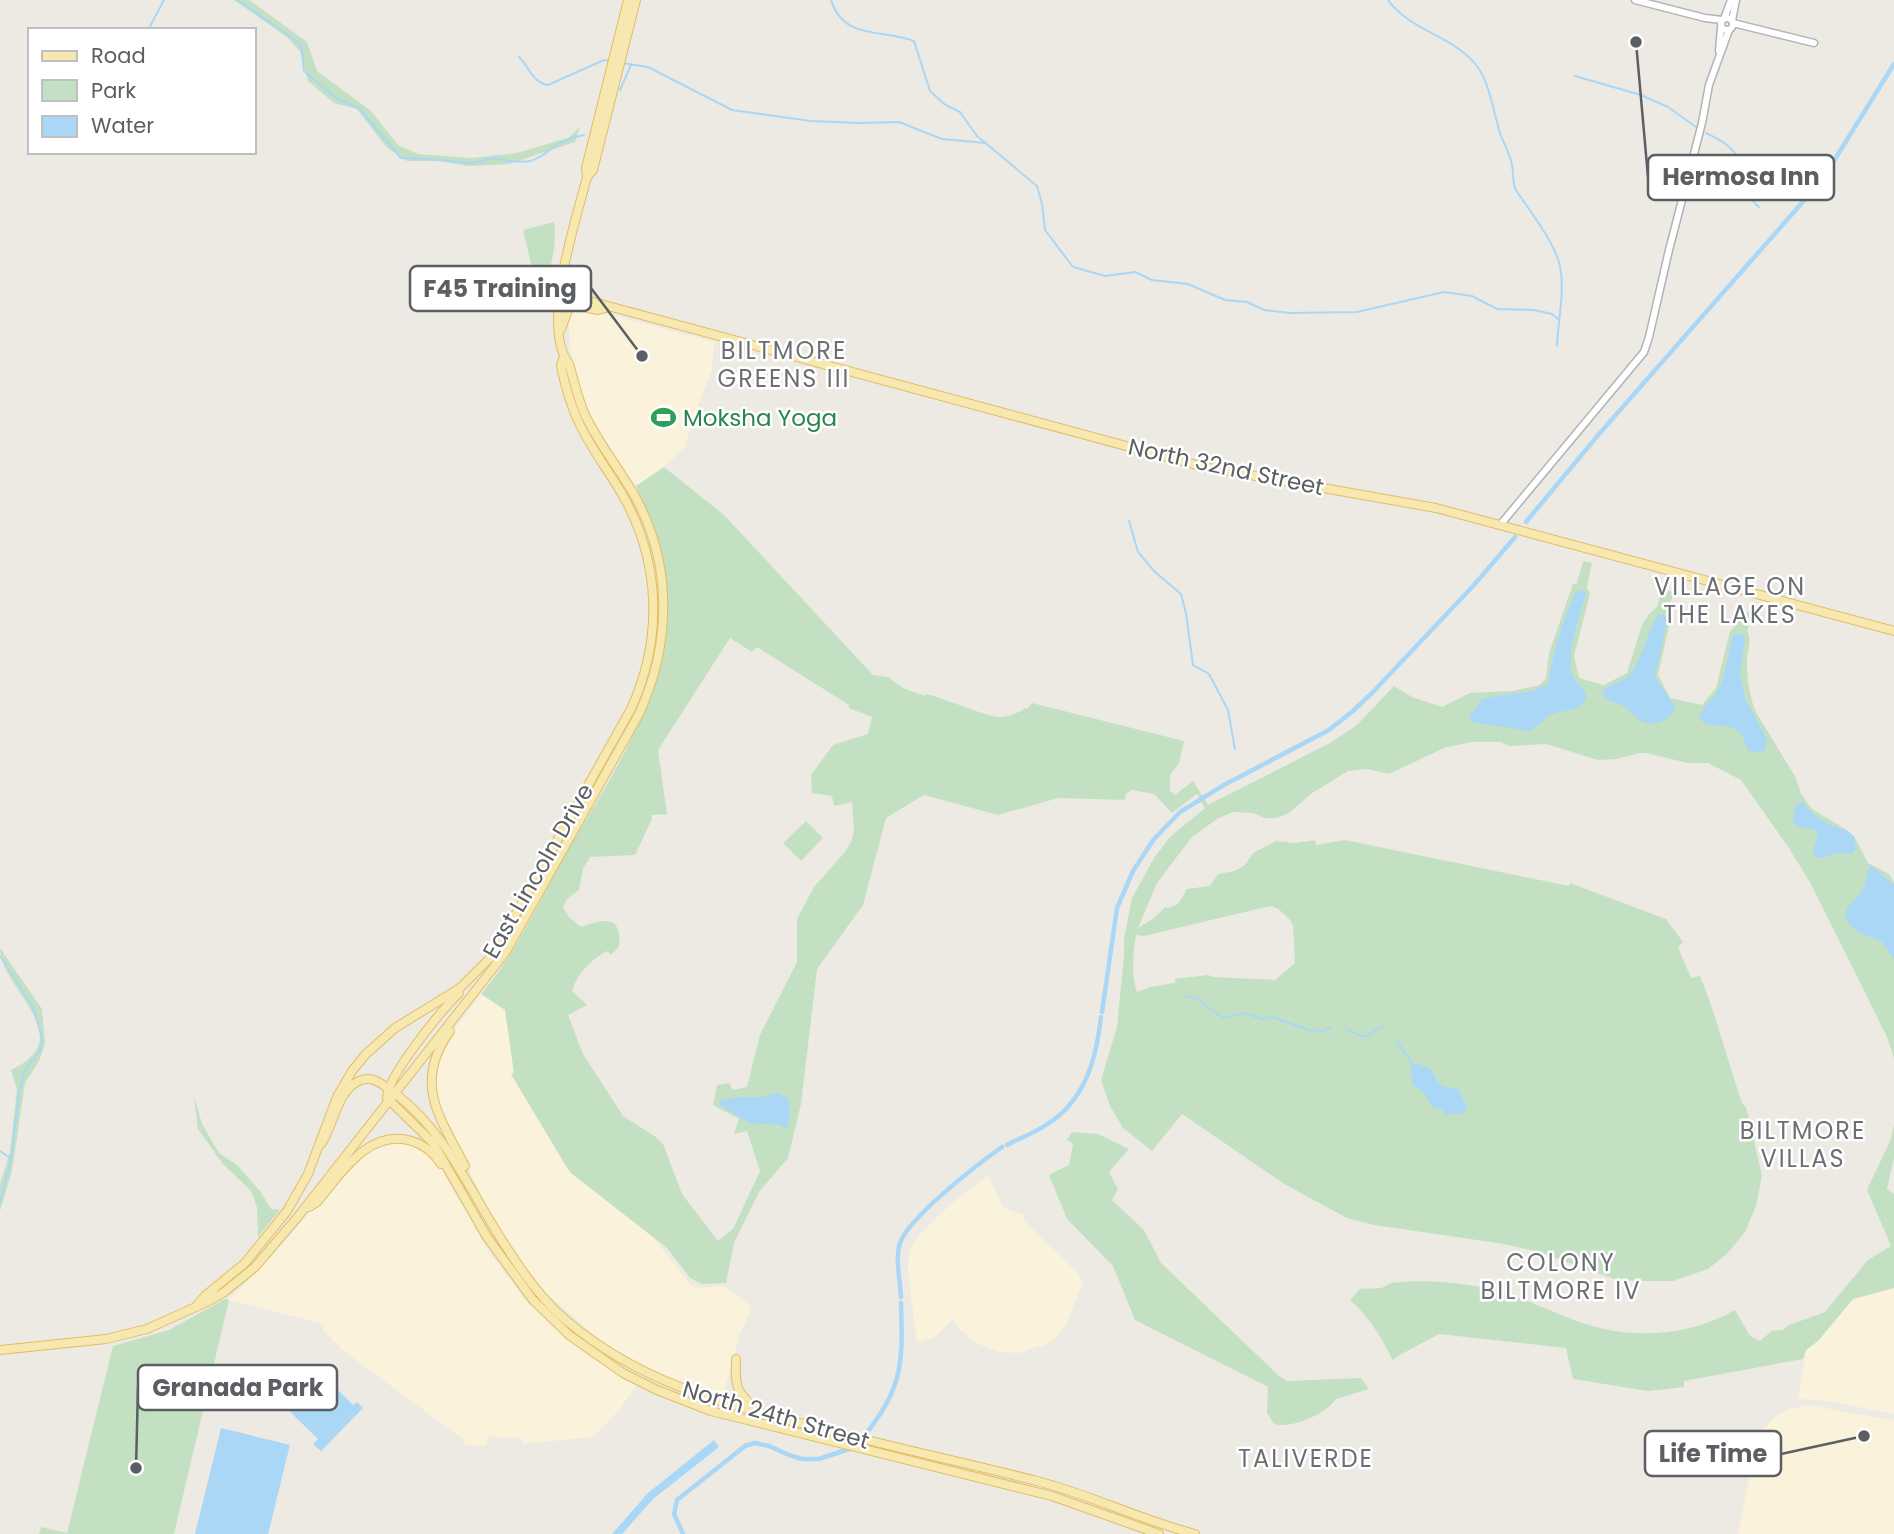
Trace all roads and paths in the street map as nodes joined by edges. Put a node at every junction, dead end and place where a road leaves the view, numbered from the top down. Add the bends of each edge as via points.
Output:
1 (628, 0) edge
2 (636, 0) edge
3 (1634, 0) edge
4 (1733, 0) edge
5 (1727, 25) junction
6 (1814, 43) dead end
7 (618, 57) junction
8 (560, 293) junction
9 (611, 306) junction
10 (560, 332) junction
11 (565, 357) junction
12 (1500, 525) junction
13 (1894, 631) edge
14 (621, 735) junction
15 (614, 748) junction
16 (592, 777) junction
17 (556, 863) junction
18 (470, 980) junction
19 (479, 988) junction
20 (391, 1094) junction
21 (319, 1146) junction
22 (460, 1190) junction
23 (480, 1201) junction
24 (300, 1213) junction
25 (526, 1275) junction
26 (526, 1291) junction
27 (198, 1304) junction
28 (564, 1318) junction
29 (0, 1350) edge
30 (736, 1359) dead end
31 (758, 1412) junction
32 (847, 1440) junction
33 (864, 1444) junction
34 (1159, 1534) edge
35 (1195, 1534) edge

1 - 7 main road, East Lincoln Drive
2 - 7 main road, East Lincoln Drive
3 - 5 street
4 - 5 street
5 - 6 street
5 - 12 street via 1644,352
7 - 8 main road, East Lincoln Drive
8 - 9 main road, North 32nd Street
8 - 10 main road, East Lincoln Drive
9 - 10 main road via 598,310 574,305
9 - 12 main road, North 32nd Street via 1216,470 1401,500
10 - 11 main road, East Lincoln Drive
11 - 14 main road, East Lincoln Drive via 562,371 577,420 634,516 651,570 653,635 645,674
11 - 14 main road, East Lincoln Drive via 586,415 648,523 661,576 661,649 646,699
12 - 13 main road, North 32nd Street
14 - 15 main road, East Lincoln Drive
15 - 16 main road, East Lincoln Drive
15 - 17 main road, East Lincoln Drive via 602,781
16 - 17 main road via 591,791
16 - 18 main road, East Lincoln Drive via 498,948
17 - 19 main road, East Lincoln Drive via 505,953
18 - 20 main road via 437,1016
18 - 21 main road, East Lincoln Drive via 395,1028 366,1054 337,1097
19 - 20 main road, East Lincoln Drive
19 - 23 main road via 438,1050 430,1079 436,1106
20 - 21 main road via 369,1079 351,1085
20 - 22 main road, North 24th Street via 433,1143
20 - 23 main road, North 24th Street via 441,1139
20 - 24 main road, East Lincoln Drive
21 - 27 main road, East Lincoln Drive via 300,1189 272,1231 245,1263
22 - 24 main road via 429,1150 412,1141 391,1139 364,1149 317,1202
22 - 26 main road, North 24th Street via 491,1244
23 - 25 main road, North 24th Street
24 - 27 main road, East Lincoln Drive via 255,1267 223,1293
25 - 26 main road
25 - 28 main road, North 24th Street
26 - 28 main road
26 - 32 main road, North 24th Street via 578,1343 646,1385 711,1410
27 - 29 main road, East Lincoln Drive via 159,1325 121,1336
28 - 31 main road, North 24th Street via 659,1380
30 - 31 main road via 738,1389
31 - 32 main road, North 24th Street
32 - 33 main road, North 24th Street
33 - 34 main road, North 24th Street via 1052,1496
33 - 35 main road, North 24th Street via 1055,1486

